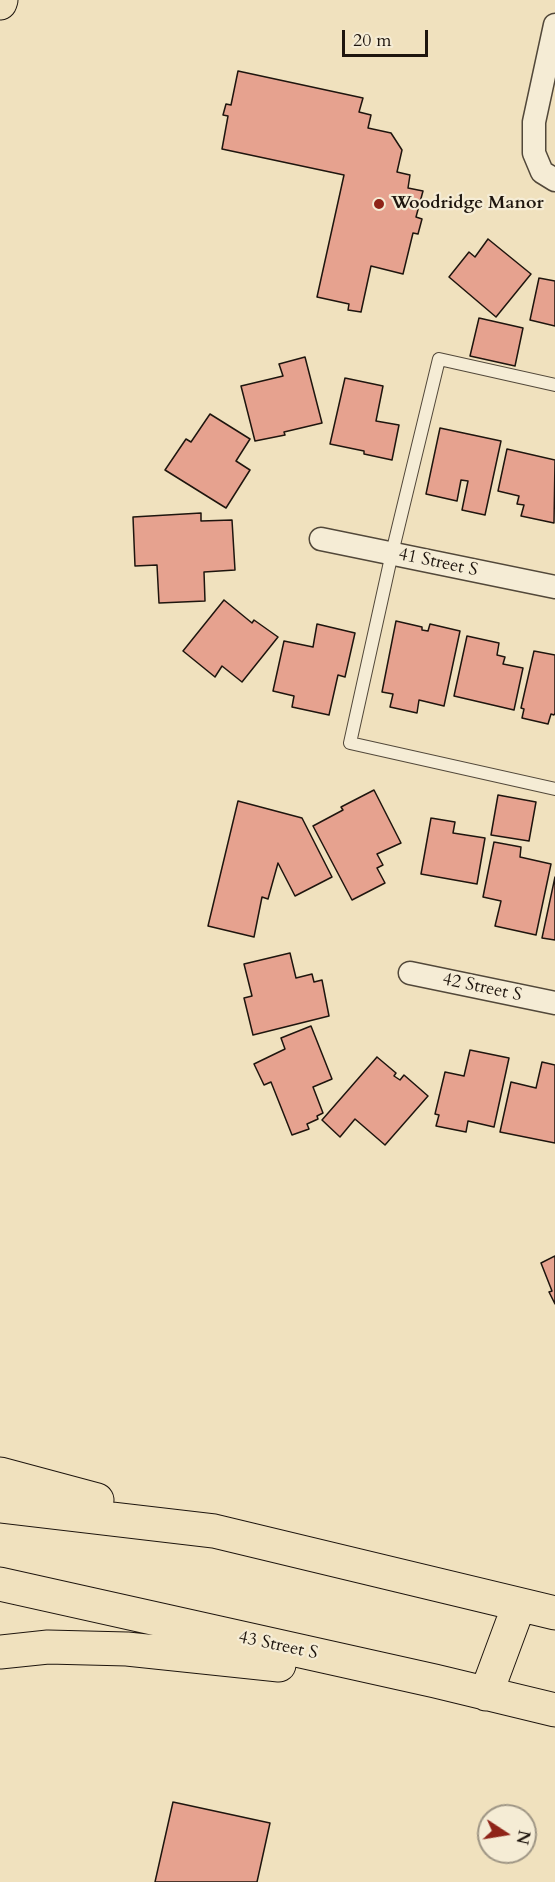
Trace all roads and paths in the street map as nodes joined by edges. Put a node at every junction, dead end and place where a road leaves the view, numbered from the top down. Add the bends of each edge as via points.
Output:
1 (555, 26) edge
2 (555, 180) edge
3 (555, 385) edge
4 (321, 539) dead end
5 (392, 553) junction
6 (555, 587) edge
7 (555, 789) edge
8 (410, 973) dead end
9 (555, 1003) edge
10 (0, 1474) edge
11 (0, 1506) edge
12 (214, 1531) junction
13 (0, 1584) edge
14 (519, 1605) junction
15 (555, 1613) edge
16 (0, 1652) edge
17 (435, 1681) junction
18 (486, 1694) junction
19 (555, 1710) edge

1 - 2 street via 534,122 534,153 542,172
3 - 5 lane via 439,359
4 - 5 street, 41 Street S
5 - 6 street, 41 Street S
5 - 7 lane via 350,743
8 - 9 street, 42 Street S
10 - 12 highway
11 - 12 highway
12 - 14 highway
13 - 17 highway, 43 Street S
14 - 15 highway
14 - 18 highway
16 - 17 highway via 48,1647 127,1649
17 - 18 highway, 43 Street S
18 - 19 highway, 43 Street S

